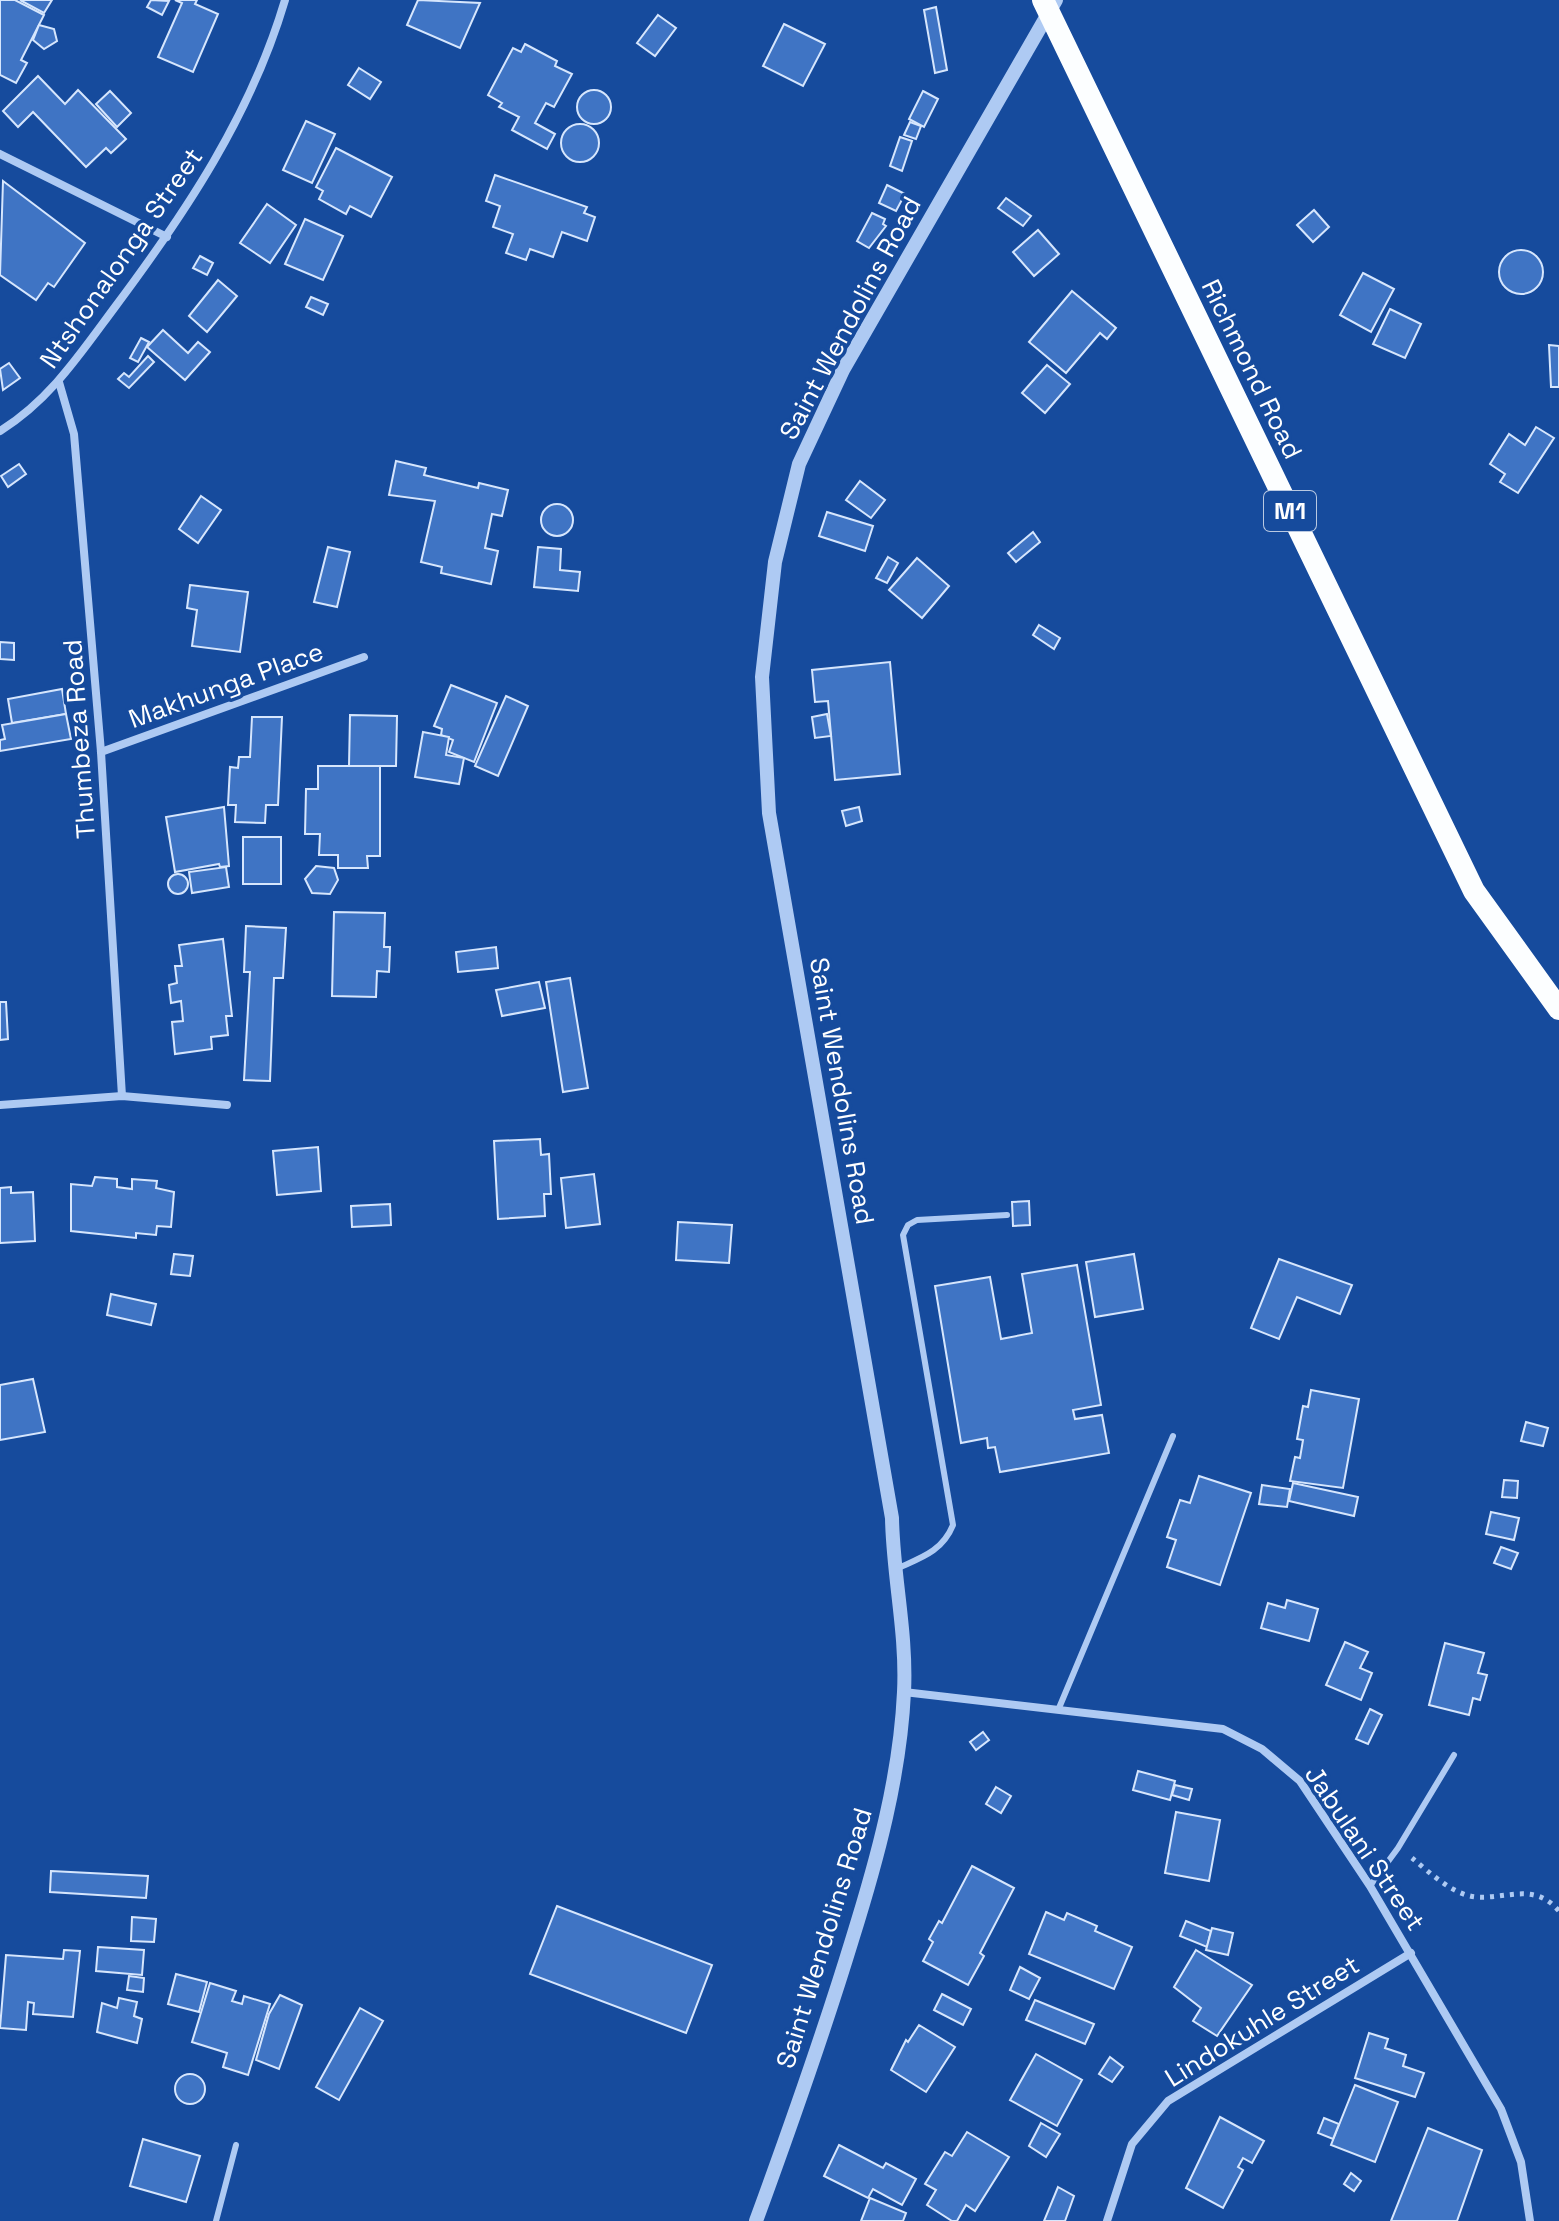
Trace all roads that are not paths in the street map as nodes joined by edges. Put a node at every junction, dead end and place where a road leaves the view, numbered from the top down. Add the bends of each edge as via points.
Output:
1 (285, 0) edge
2 (1049, 4) edge
3 (0, 154) edge
4 (167, 237) junction
5 (59, 382) junction
6 (0, 431) edge
7 (364, 657) dead end
8 (101, 752) junction
9 (1559, 1009) edge
10 (122, 1096) junction
11 (0, 1105) edge
12 (227, 1105) dead end
13 (1007, 1215) dead end
14 (1173, 1436) dead end
15 (893, 1570) junction
16 (904, 1692) junction
17 (1059, 1708) junction
18 (1454, 1755) dead end
19 (1370, 1886) junction
20 (1411, 1953) junction
21 (236, 2145) dead end
22 (216, 2221) edge
23 (756, 2221) edge
24 (1107, 2221) edge
25 (1530, 2221) edge

1 - 4 street, Ntshonalonga Street via 246,104
2 - 9 highway, Richmond Road / M1 via 1474,891
2 - 15 street, Saint Wendolins Road via 843,370 799,464 775,562 762,677 769,813 892,1518
3 - 4 street
4 - 5 street, Ntshonalonga Street
5 - 6 street, Ntshonalonga Street via 29,413
5 - 8 street, Thumbeza Road via 74,434
7 - 8 street, Makhunga Place
8 - 10 street, Thumbeza Road
10 - 11 street
10 - 12 street
13 - 15 lane via 917,1220 903,1235 953,1525 947,1541 935,1551
14 - 17 lane
15 - 16 street, Saint Wendolins Road via 902,1615
16 - 17 street, Jabulani Street
16 - 23 street, Saint Wendolins Road via 881,1848 829,2017
17 - 19 street, Jabulani Street via 1223,1729 1262,1749 1300,1781
18 - 19 lane
19 - 20 street, Jabulani Street
20 - 24 street, Lindokuhle Street via 1168,2101 1132,2144
20 - 25 street, Jabulani Street via 1501,2109 1521,2162
21 - 22 lane

